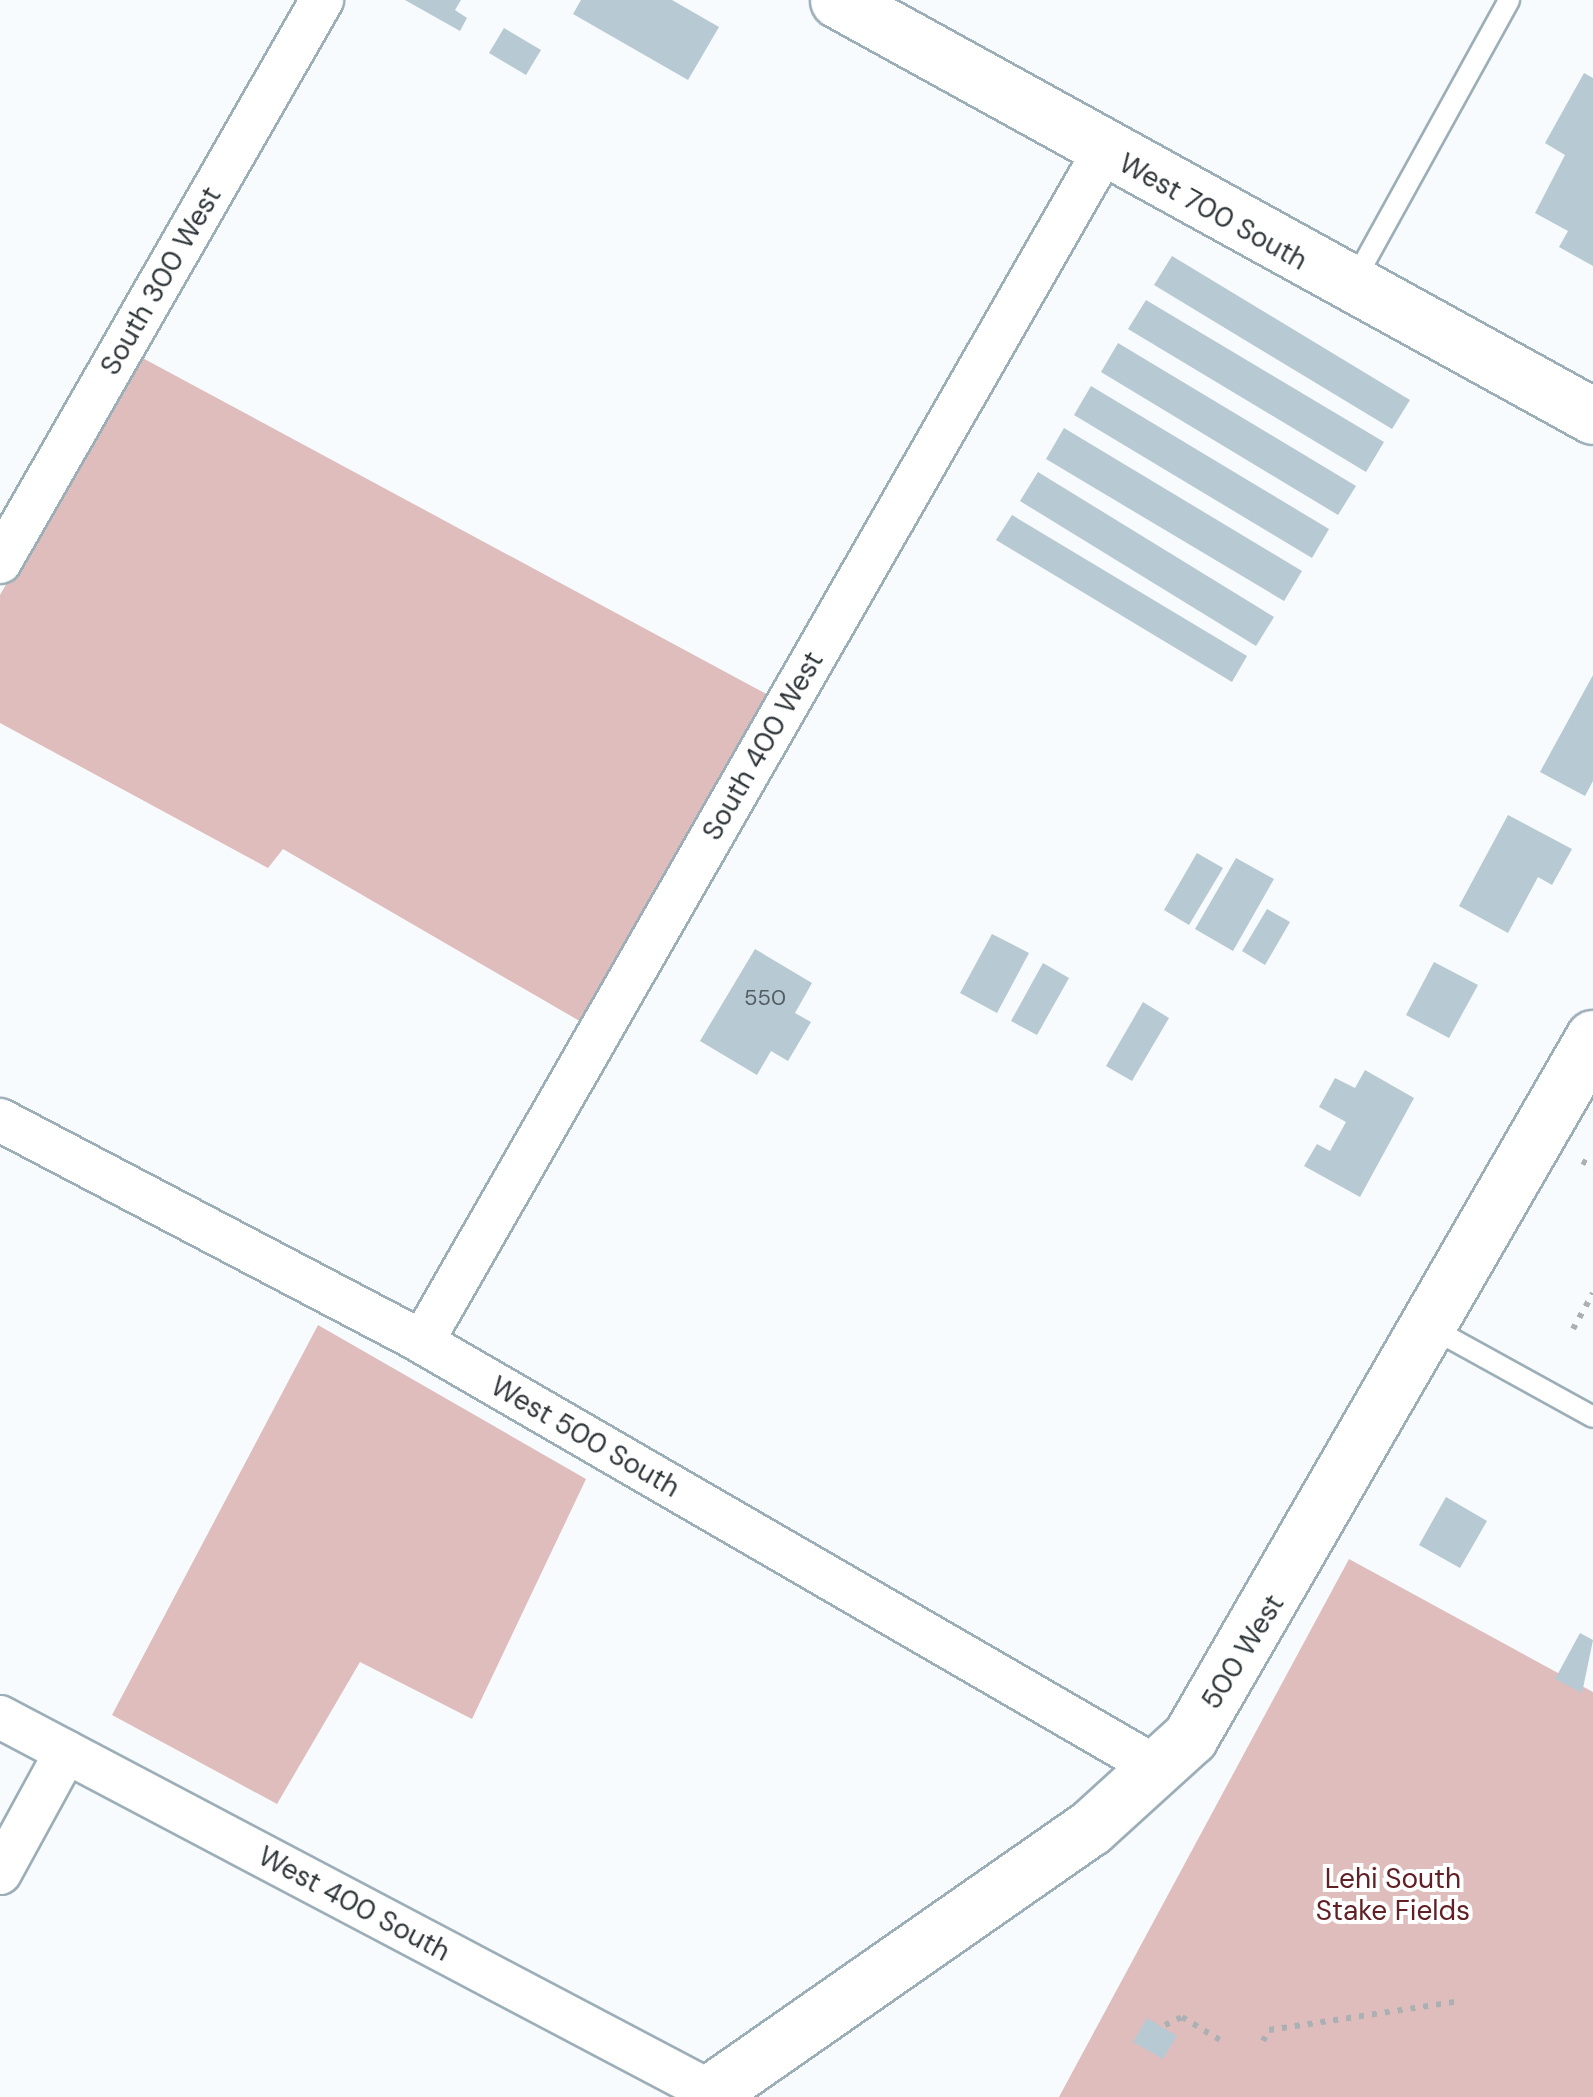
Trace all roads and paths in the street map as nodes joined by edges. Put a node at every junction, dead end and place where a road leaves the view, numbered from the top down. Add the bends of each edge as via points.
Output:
1 (322, 0) edge
2 (838, 0) edge
3 (1509, 0) edge
4 (1104, 151) junction
5 (1350, 288) junction
6 (1593, 416) edge
7 (0, 562) edge
8 (1593, 1038) edge
9 (0, 1120) edge
10 (1582, 1161) dead end
11 (1593, 1167) edge
12 (1593, 1293) edge
13 (1430, 1327) junction
14 (1573, 1329) dead end
15 (422, 1342) junction
16 (1593, 1417) edge
17 (0, 1717) edge
18 (66, 1752) junction
19 (1160, 1770) junction
20 (0, 1873) edge
21 (1460, 2001) dead end
22 (1165, 2024) dead end
23 (1220, 2040) dead end
24 (1263, 2041) dead end
25 (706, 2094) edge

1 - 7 street, South 300 West
2 - 4 street, West 700 South
3 - 5 lane
4 - 5 street, West 700 South
4 - 15 street, South 400 West
5 - 6 street, West 700 South
8 - 13 street, 500 West
9 - 15 street, West 500 South
10 - 11 path
12 - 14 path
13 - 16 lane
13 - 19 street, 500 West via 1245,1654
15 - 19 street, West 500 South
17 - 18 street, West 400 South
18 - 20 street
18 - 25 street, West 400 South
19 - 25 street, 500 West
21 - 24 path via 1269,2030
22 - 23 path via 1182,2017

